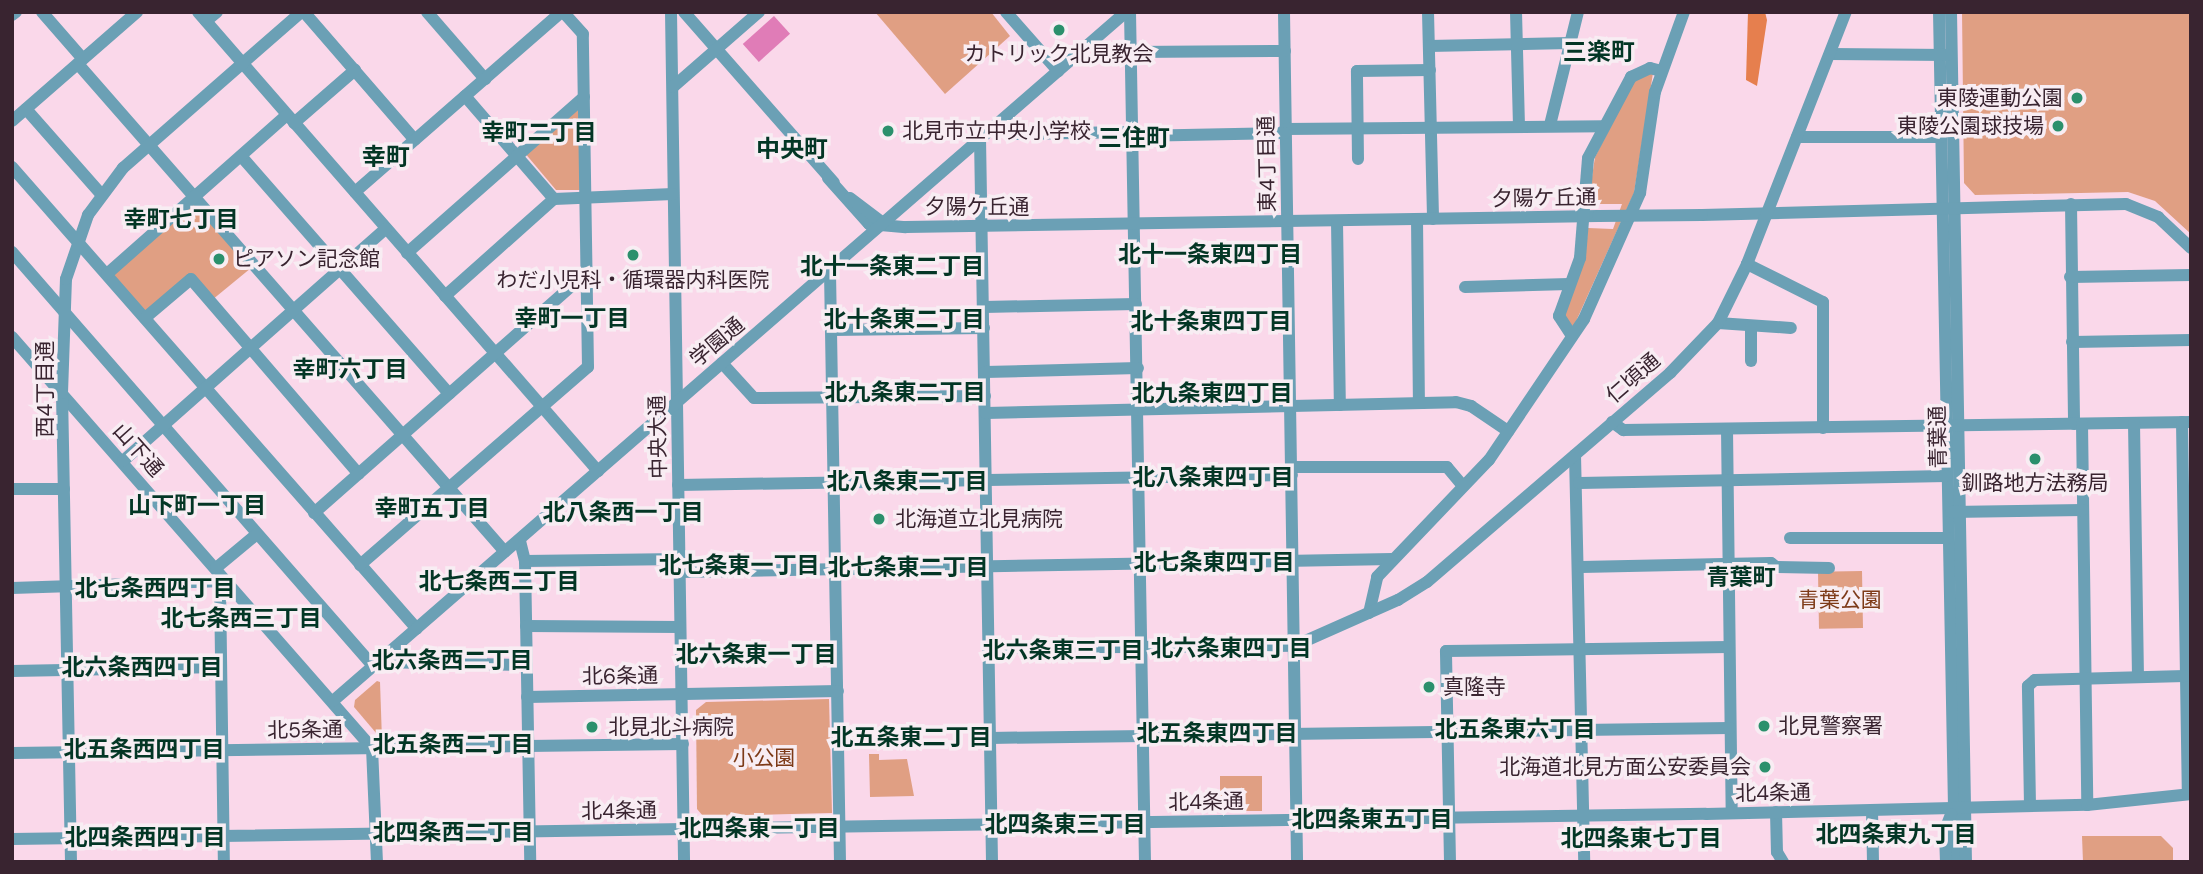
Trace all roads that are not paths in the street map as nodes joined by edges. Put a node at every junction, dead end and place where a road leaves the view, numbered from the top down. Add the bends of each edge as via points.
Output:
1 (42, 12) edge
2 (137, 12) edge
3 (216, 12) edge
4 (302, 12) edge
5 (427, 12) edge
6 (562, 12) edge
7 (671, 12) edge
8 (684, 12) edge
9 (759, 12) edge
10 (1006, 12) edge
11 (1128, 12) edge
12 (1284, 12) edge
13 (1428, 12) edge
14 (1516, 12) edge
15 (1578, 12) edge
16 (1684, 12) edge
17 (1846, 12) edge
18 (1939, 12) edge
19 (1951, 12) edge
20 (202, 17) edge
21 (1570, 43) junction
22 (1517, 44) junction
23 (1429, 46) junction
24 (716, 50) junction
25 (1285, 51) junction
26 (1131, 52) junction
27 (1830, 54) junction
28 (1946, 55) junction
29 (80, 62) junction
30 (242, 64) junction
31 (355, 70) junction
32 (1430, 70) junction
33 (1058, 71) junction
34 (1661, 71) junction
35 (485, 79) junction
36 (673, 87) junction
37 (465, 96) junction
38 (584, 97) junction
39 (26, 109) junction
40 (290, 119) junction
41 (12, 121) edge
42 (998, 123) junction
43 (1550, 125) junction
44 (1519, 126) junction
45 (1604, 127) junction
46 (1431, 128) junction
47 (1357, 129) junction
48 (1285, 131) junction
49 (1134, 134) junction
50 (1797, 137) junction
51 (1941, 137) junction
52 (981, 138) junction
53 (415, 140) junction
54 (149, 146) junction
55 (517, 155) junction
56 (241, 156) junction
57 (1358, 159) dead end
58 (12, 167) edge
59 (355, 192) junction
60 (101, 194) junction
61 (673, 194) junction
62 (195, 197) junction
63 (587, 197) junction
64 (554, 200) junction
65 (2071, 204) junction
66 (1947, 208) junction
67 (1767, 213) junction
68 (1582, 217) junction
69 (1417, 219) junction
70 (1433, 219) junction
71 (1338, 222) junction
72 (883, 223) junction
73 (1287, 223) junction
74 (1134, 224) junction
75 (983, 227) junction
76 (387, 228) junction
77 (77, 240) junction
78 (2191, 248) edge
79 (12, 252) edge
80 (407, 253) junction
81 (1746, 264) junction
82 (340, 270) junction
83 (587, 272) junction
84 (830, 272) junction
85 (107, 274) junction
86 (2191, 275) edge
87 (2070, 277) junction
88 (1569, 284) junction
89 (1465, 287) dead end
90 (445, 296) junction
91 (1136, 304) junction
92 (984, 307) junction
93 (294, 310) junction
94 (64, 312) junction
95 (145, 318) junction
96 (1718, 323) junction
97 (1751, 327) junction
98 (984, 328) junction
99 (1791, 328) dead end
100 (832, 330) junction
101 (1572, 336) junction
102 (2191, 340) edge
103 (14, 341) edge
104 (2072, 342) junction
105 (250, 349) junction
106 (494, 352) junction
107 (1751, 361) dead end
108 (722, 363) junction
109 (1138, 368) junction
110 (985, 372) junction
111 (205, 388) junction
112 (62, 393) junction
113 (449, 394) junction
114 (834, 396) junction
115 (985, 396) junction
116 (677, 402) junction
117 (1419, 402) junction
118 (1340, 405) junction
119 (1291, 407) junction
120 (542, 408) junction
121 (1139, 411) junction
122 (986, 413) junction
123 (1612, 422) junction
124 (2186, 422) edge
125 (2134, 423) junction
126 (164, 424) junction
127 (2078, 424) junction
128 (1951, 426) junction
129 (1824, 428) junction
130 (1727, 429) junction
131 (1508, 431) junction
132 (403, 435) junction
133 (1575, 455) junction
134 (123, 461) junction
135 (598, 471) junction
136 (1292, 471) junction
137 (359, 474) junction
138 (1947, 476) junction
139 (1139, 480) junction
140 (1727, 480) junction
141 (986, 481) junction
142 (836, 484) junction
143 (1579, 484) junction
144 (678, 485) junction
145 (1463, 486) junction
146 (12, 489) edge
147 (64, 489) junction
148 (449, 489) junction
149 (2082, 510) junction
150 (1953, 511) junction
151 (2187, 511) edge
152 (314, 513) junction
153 (257, 534) junction
154 (1790, 538) dead end
155 (1948, 538) junction
156 (520, 541) junction
157 (505, 552) junction
158 (1392, 559) junction
159 (525, 561) junction
160 (1293, 561) junction
161 (1140, 564) junction
162 (1729, 564) junction
163 (360, 565) junction
164 (680, 565) junction
165 (987, 566) junction
166 (1581, 567) junction
167 (216, 568) junction
168 (1829, 568) dead end
169 (836, 569) junction
170 (223, 582) junction
171 (12, 588) edge
172 (68, 588) junction
173 (1369, 613) junction
174 (526, 626) junction
175 (680, 627) junction
176 (417, 629) junction
177 (1294, 646) junction
178 (1729, 647) junction
179 (988, 648) junction
180 (1581, 648) junction
181 (1141, 649) junction
182 (376, 664) junction
183 (527, 665) junction
184 (221, 667) junction
185 (71, 670) junction
186 (12, 671) edge
187 (2185, 676) junction
188 (2138, 677) junction
189 (2087, 678) junction
190 (838, 691) junction
191 (681, 695) junction
192 (527, 697) junction
193 (333, 701) junction
194 (1581, 728) junction
195 (1730, 728) junction
196 (1447, 730) junction
197 (1295, 733) junction
198 (1142, 736) junction
199 (990, 738) junction
200 (683, 744) junction
201 (528, 747) junction
202 (372, 748) junction
203 (223, 751) junction
204 (71, 752) junction
205 (12, 753) edge
206 (2189, 794) edge
207 (2087, 805) junction
208 (2030, 806) junction
209 (1959, 808) junction
210 (1872, 810) junction
211 (1776, 812) junction
212 (1732, 813) junction
213 (1583, 814) junction
214 (1449, 817) junction
215 (1296, 819) junction
216 (1145, 822) junction
217 (991, 824) junction
218 (840, 826) junction
219 (684, 829) junction
220 (530, 831) junction
221 (377, 836) junction
222 (224, 837) junction
223 (71, 838) junction
224 (12, 839) edge
225 (71, 862) edge
226 (224, 862) edge
227 (377, 862) edge
228 (530, 862) edge
229 (684, 862) edge
230 (840, 862) edge
231 (992, 862) edge
232 (1145, 862) edge
233 (1297, 862) edge
234 (1450, 862) edge
235 (1584, 862) edge
236 (1783, 862) edge
237 (1873, 862) edge
238 (1946, 862) edge
239 (1955, 862) edge
240 (1966, 862) edge

1 - 29 street
2 - 29 street
3 - 20 street
4 - 30 street, 西4丁目通
4 - 31 street
5 - 35 street
6 - 35 street
6 - 38 street via 583,34
7 - 36 street, 中央大通
8 - 24 street
9 - 24 street
10 - 33 street
11 - 26 street
11 - 33 street, 学園通
12 - 25 street, 東4丁目通
13 - 23 street
14 - 22 street
15 - 21 street
16 - 34 street
17 - 27 street, 仁頃通
18 - 28 street, 青葉通
19 - 28 street, 青葉通
20 - 30 street
21 - 22 street
21 - 43 street
22 - 23 street
22 - 44 street
23 - 32 street
24 - 36 street
24 - 72 street via 828,178
25 - 26 street
25 - 48 street, 東4丁目通
26 - 49 street
27 - 28 street
27 - 50 street, 仁頃通
28 - 51 street, 青葉通
28 - 66 street, 青葉通
29 - 39 street
29 - 54 street
30 - 40 street
30 - 54 street, 西4丁目通
31 - 40 street
31 - 53 street
32 - 46 street
32 - 47 street via 1357,71
33 - 42 street, 学園通
34 - 45 street via 1650,68 1631,77
34 - 101 street via 1640,193
35 - 37 street
36 - 61 street, 中央大通
37 - 53 street
37 - 55 street
38 - 55 street
38 - 63 street
39 - 41 street
39 - 60 street
40 - 56 street
40 - 59 street
42 - 49 street via 1007,134
42 - 52 street, 学園通
43 - 44 street
43 - 45 street
44 - 46 street
45 - 68 street via 1588,158
46 - 47 street
46 - 70 street
47 - 48 street
47 - 57 street
48 - 49 street
48 - 73 street, 東4丁目通
49 - 74 street
50 - 51 street
50 - 67 street, 仁頃通
51 - 66 street, 青葉通
52 - 72 street, 学園通
52 - 75 street
53 - 59 street
54 - 60 street, 西4丁目通
54 - 62 street
55 - 64 street
55 - 80 street
56 - 62 street
56 - 82 street
58 - 77 street
59 - 76 street
60 - 77 street, 西4丁目通
61 - 63 street
61 - 116 street, 中央大通
62 - 85 street
62 - 93 street
63 - 64 street
63 - 83 street
64 - 90 street
65 - 66 street, 夕陽ケ丘通
65 - 78 street, 夕陽ケ丘通 via 2143,209
65 - 87 street
66 - 67 street, 夕陽ケ丘通
66 - 128 street, 青葉通
67 - 68 street, 夕陽ケ丘通, bridge
67 - 81 street, 仁頃通
68 - 70 street, 夕陽ケ丘通
68 - 88 street via 1580,258
69 - 70 street, 夕陽ケ丘通
69 - 71 street, 夕陽ケ丘通
69 - 117 street
71 - 73 street, 夕陽ケ丘通
71 - 118 street
72 - 75 street, 夕陽ケ丘通
72 - 84 street, 学園通
73 - 74 street, 夕陽ケ丘通
73 - 119 street, 東4丁目通
74 - 75 street, 夕陽ケ丘通
74 - 91 street
75 - 92 street
76 - 80 street
76 - 82 street
77 - 85 street
77 - 94 street, 西4丁目通 via 66,279
79 - 94 street
80 - 90 street
81 - 96 street, 仁頃通
81 - 129 street via 1823,302
82 - 93 street
82 - 113 street
83 - 106 street
83 - 120 street via 588,367
84 - 100 street
84 - 108 street, 学園通
85 - 95 street
86 - 87 street
87 - 104 street
88 - 89 street
88 - 101 street via 1559,316
90 - 106 street
91 - 92 street
91 - 109 street
92 - 98 street
93 - 105 street
93 - 132 street
94 - 112 street, 西4丁目通
94 - 126 street
95 - 105 street via 191,279
95 - 111 street
96 - 97 street
96 - 123 street, 仁頃通
97 - 99 street
97 - 107 street
98 - 100 street
98 - 110 street
100 - 114 street
101 - 131 street
102 - 104 street
103 - 112 street, 山下通
104 - 127 street
105 - 111 street
105 - 137 street
106 - 113 street
106 - 120 street
108 - 114 street via 754,398
108 - 116 street, 学園通
109 - 110 street
109 - 121 street
110 - 115 street
111 - 126 street
111 - 152 street
112 - 134 street, 山下通
112 - 147 street, 西4丁目通
113 - 132 street
114 - 115 street
114 - 142 street
115 - 122 street
116 - 135 street, 学園通
116 - 144 street, 中央大通
117 - 118 street
117 - 131 street via 1471,406
118 - 119 street
119 - 121 street
119 - 136 street, 東4丁目通
120 - 135 street
120 - 148 street
121 - 122 street
121 - 139 street
122 - 141 street
123 - 130 street via 1623,430
123 - 133 street, 仁頃通
124 - 125 street
124 - 151 street
125 - 127 street
125 - 188 street
126 - 134 street
126 - 153 street
127 - 128 street
127 - 149 street
128 - 129 street
128 - 138 street, 青葉通
128 - 150 street, 青葉通
129 - 130 street
130 - 140 street
131 - 145 street
132 - 137 street
132 - 148 street
133 - 143 street
133 - 173 street, 仁頃通 via 1427,582
134 - 167 street, 山下通
135 - 156 street, 学園通
136 - 139 street
136 - 145 street via 1447,467
136 - 160 street, 東4丁目通
137 - 152 street
138 - 140 street
138 - 150 street, 青葉通
139 - 141 street
139 - 161 street
140 - 143 street
140 - 162 street
141 - 142 street
141 - 165 street
142 - 144 street
142 - 169 street
143 - 166 street
144 - 164 street, 中央大通
145 - 158 street
146 - 147 street
147 - 172 street, 西4丁目通
148 - 157 street
148 - 163 street
149 - 150 street
149 - 189 street
150 - 155 street, 青葉通
150 - 209 street, 青葉通
151 - 187 street
152 - 163 street
153 - 167 street
153 - 182 street
154 - 155 street
155 - 209 street, 青葉通
156 - 157 street, 学園通
156 - 159 street
157 - 176 street, 学園通
158 - 160 street
158 - 173 street via 1377,577
159 - 164 street
159 - 174 street
160 - 161 street
160 - 177 street, 東4丁目通
161 - 165 street
161 - 181 street
162 - 166 street
162 - 168 street
162 - 178 street
163 - 176 street
164 - 169 street
164 - 175 street, 中央大通
165 - 169 street
165 - 179 street
166 - 180 street
167 - 170 street, 山下通
169 - 190 street
170 - 172 street
170 - 184 street
170 - 193 street, 山下通
171 - 172 street
172 - 185 street, 西4丁目通
173 - 177 street, 仁頃通
174 - 175 street
174 - 183 street
175 - 191 street, 中央大通
176 - 182 street, 学園通
177 - 181 street
177 - 197 street, 東4丁目通
178 - 180 street
178 - 195 street
179 - 181 street
179 - 199 street
180 - 194 street
180 - 196 street via 1446,651
181 - 198 street
182 - 183 street
182 - 193 street, 学園通
183 - 192 street
184 - 185 street
184 - 203 street
185 - 186 street
185 - 204 street, 西4丁目通
187 - 188 street
187 - 206 street
188 - 189 street
189 - 207 street
189 - 208 street via 2035,680 2028,686
190 - 191 street, 北6条通
190 - 218 street
191 - 192 street, 北6条通
191 - 200 street, 中央大通
192 - 201 street
193 - 202 street, 山下通
194 - 195 street
194 - 196 street
194 - 213 street
195 - 212 street
196 - 197 street
196 - 214 street
197 - 198 street
197 - 215 street, 東4丁目通
198 - 199 street
198 - 216 street
199 - 217 street
200 - 201 street, 北5条通
200 - 219 street, 中央大通
201 - 202 street, 北5条通
201 - 220 street
202 - 203 street, 北5条通
202 - 221 street
203 - 204 street, 北5条通
203 - 222 street
204 - 205 street, 北5条通
204 - 223 street, 西4丁目通
206 - 207 street, 北4条通
207 - 208 street, 北4条通
208 - 209 street, 北4条通
209 - 210 street, 北4条通
209 - 238 street via 1945,830
209 - 239 street, 青葉通
209 - 240 street, 青葉通
210 - 211 street, 北4条通
210 - 237 street
211 - 212 street, 北4条通
211 - 236 street via 1777,852
212 - 213 street, 北4条通
213 - 214 street, 北4条通
213 - 235 street
214 - 215 street, 北4条通
214 - 234 street
215 - 216 street, 北4条通
215 - 233 street, 東4丁目通
216 - 217 street, 北4条通
216 - 232 street
217 - 218 street, 北4条通
217 - 231 street
218 - 219 street, 北4条通
218 - 230 street
219 - 220 street, 北4条通
219 - 229 street, 中央大通
220 - 221 street, 北4条通
220 - 228 street
221 - 222 street, 北4条通
221 - 227 street
222 - 223 street, 北4条通
222 - 226 street
223 - 224 street, 北4条通
223 - 225 street, 西4丁目通

